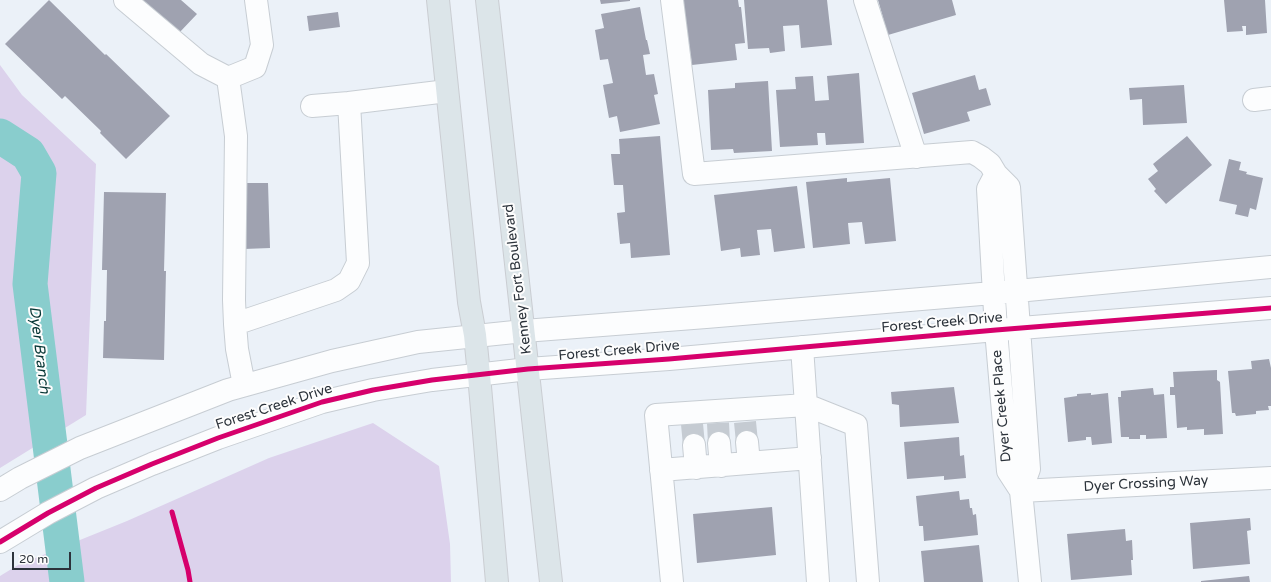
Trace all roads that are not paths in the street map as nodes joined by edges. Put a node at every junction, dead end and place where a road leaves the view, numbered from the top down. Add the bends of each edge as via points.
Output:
1 (125, 0) edge
2 (256, 0) edge
3 (438, 0) edge
4 (487, 0) edge
5 (672, 0) edge
6 (865, 0) edge
7 (228, 78) junction
8 (448, 91) junction
9 (349, 103) junction
10 (312, 106) dead end
11 (916, 157) junction
12 (996, 174) junction
13 (1271, 267) edge
14 (1017, 291) junction
15 (994, 293) junction
16 (1271, 308) edge
17 (235, 324) junction
18 (1020, 329) junction
19 (996, 330) junction
20 (524, 331) junction
21 (475, 336) junction
22 (802, 347) junction
23 (528, 370) junction
24 (479, 375) junction
25 (244, 385) junction
26 (806, 406) junction
27 (745, 424) junction
28 (718, 426) junction
29 (693, 427) junction
30 (810, 458) junction
31 (749, 463) junction
32 (721, 466) junction
33 (696, 468) junction
34 (661, 470) junction
35 (1271, 478) edge
36 (0, 490) edge
37 (1021, 491) junction
38 (0, 542) edge
39 (497, 582) edge
40 (551, 582) edge
41 (672, 582) edge
42 (818, 582) edge
43 (868, 582) edge
44 (1030, 582) edge

1 - 7 street via 200,64
2 - 7 street via 262,45 255,67
3 - 8 main road
4 - 20 main road, Kenney Fort Boulevard
5 - 11 street, Dyer Creek Place via 694,174
6 - 11 street
7 - 17 street via 236,136
8 - 9 street
8 - 21 main road via 469,302
9 - 10 street
9 - 17 street via 358,263 349,281 336,290
11 - 12 street, Dyer Creek Place via 972,152 990,164
12 - 14 street, Dyer Creek Place via 1009,187
12 - 15 street, Dyer Creek Place via 988,189
13 - 14 street, Forest Creek Drive
14 - 15 street, Forest Creek Drive
14 - 18 street, Dyer Creek Place
15 - 19 street, Dyer Creek Place
15 - 20 street, Forest Creek Drive
16 - 18 street, Forest Creek Drive
17 - 25 street
18 - 19 street, Forest Creek Drive
18 - 37 street, Dyer Creek Place via 1029,469
19 - 22 street, Forest Creek Drive
19 - 37 street, Dyer Creek Place via 1008,471
20 - 21 street, Forest Creek Drive
20 - 23 main road, Kenney Fort Boulevard
21 - 24 main road
21 - 25 street, Forest Creek Drive via 418,342 332,361
22 - 23 street, Forest Creek Drive
22 - 26 street
23 - 24 street, Forest Creek Drive
23 - 40 main road, Kenney Fort Boulevard
24 - 38 street, Forest Creek Drive via 373,390 322,402 218,438 89,492
24 - 39 main road
25 - 36 street, Forest Creek Drive via 80,448
26 - 27 street
26 - 30 street
26 - 43 street via 856,425
27 - 28 street
27 - 31 street
28 - 29 street
28 - 32 street
29 - 33 street
29 - 34 street via 656,415
30 - 31 street
30 - 42 street
31 - 32 street
32 - 33 street
33 - 34 street
34 - 41 street
35 - 37 street, Dyer Crossing Way
37 - 44 street, Dyer Creek Place

